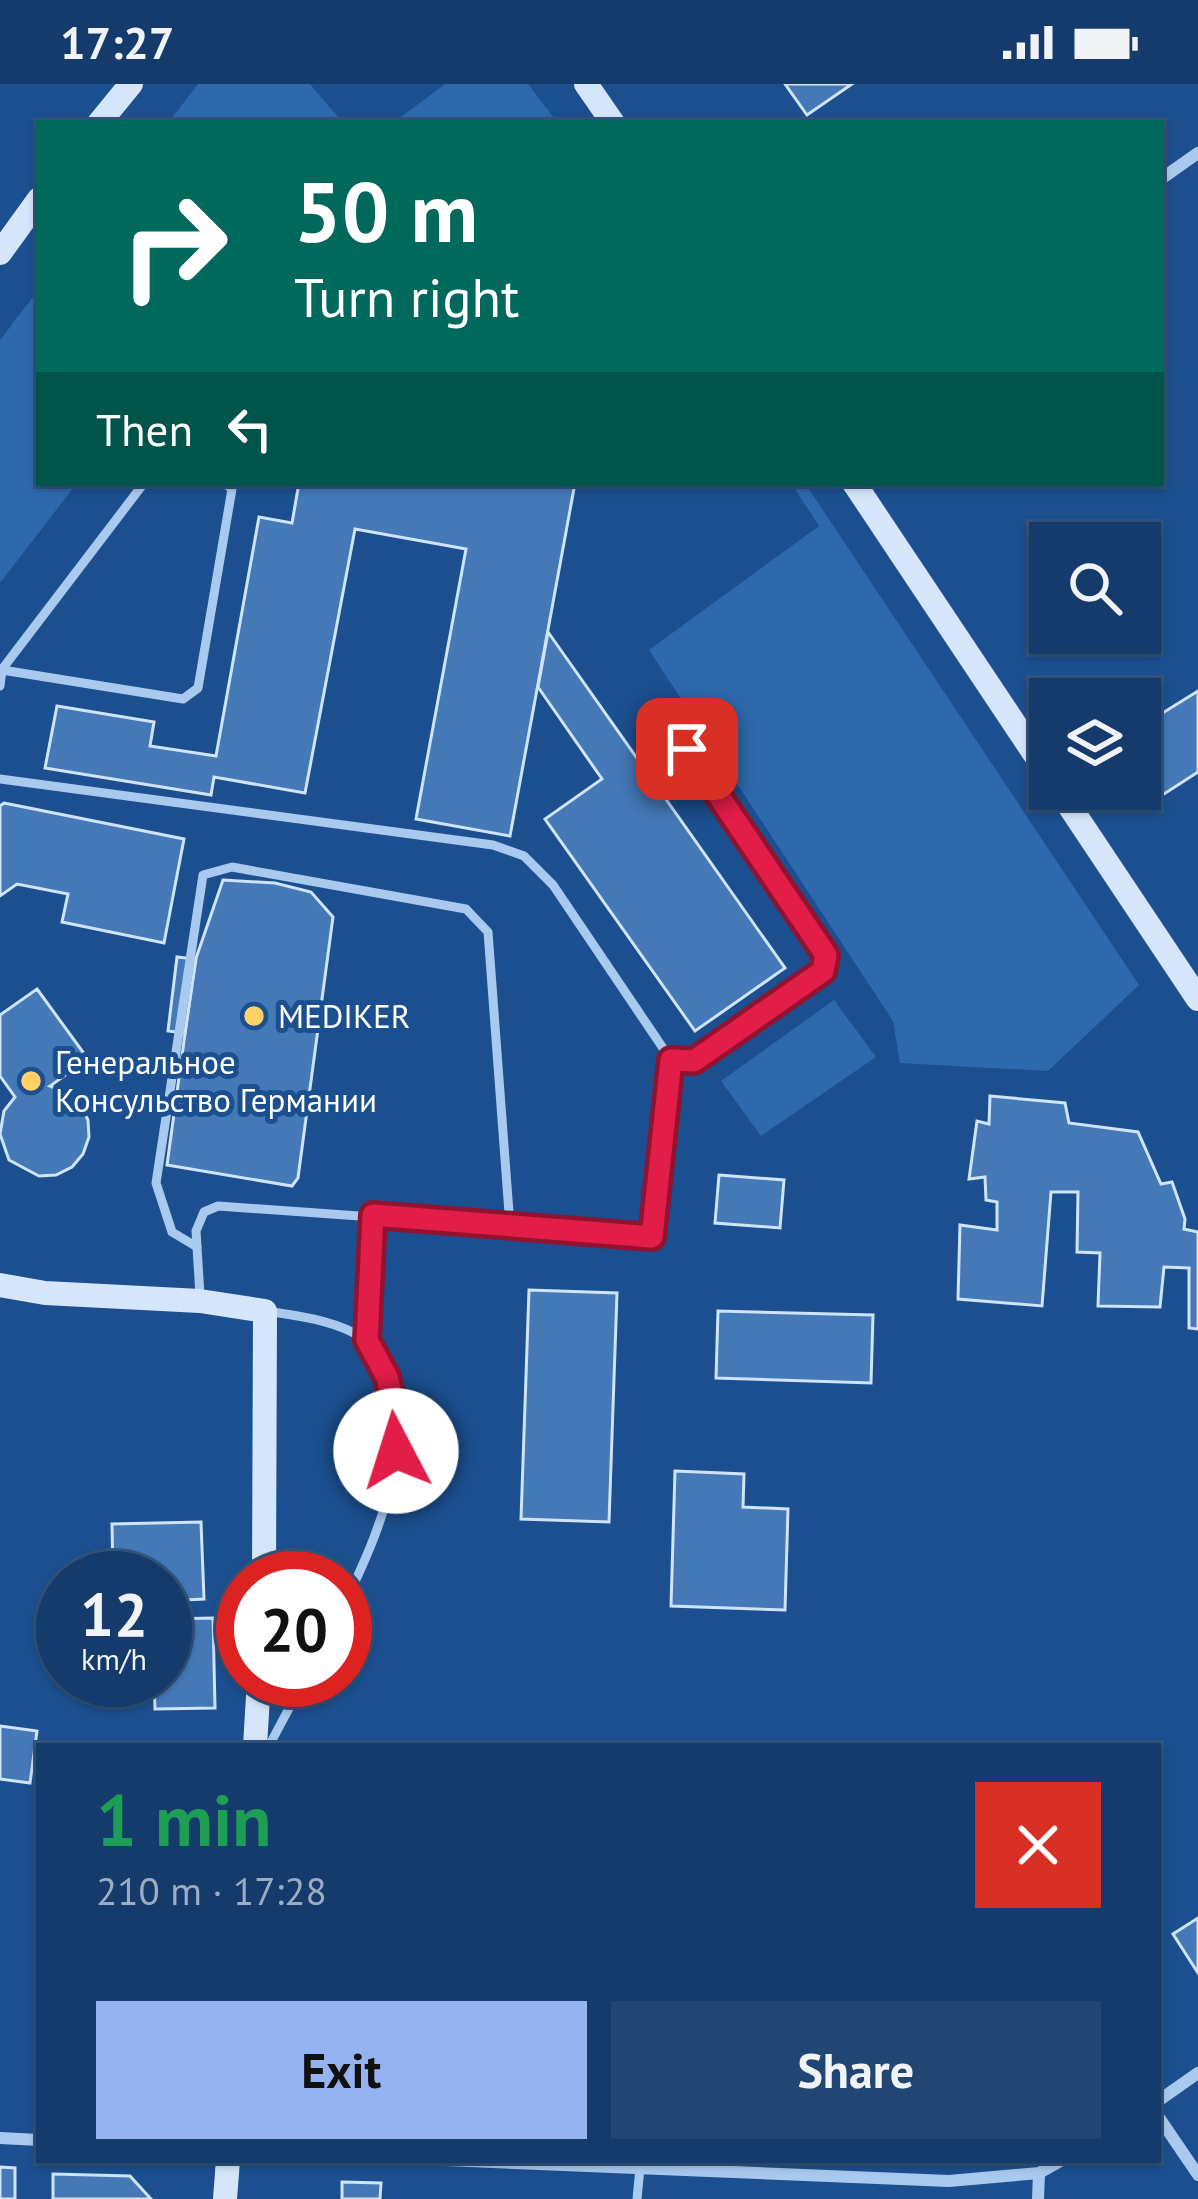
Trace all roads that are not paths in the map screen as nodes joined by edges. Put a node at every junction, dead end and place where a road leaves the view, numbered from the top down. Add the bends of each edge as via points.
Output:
1 (131, 84) edge
2 (586, 84) edge
3 (101, 120) edge
4 (611, 120) edge
5 (1198, 153) edge
6 (1164, 176) edge
7 (36, 203) edge
8 (0, 253) edge
9 (143, 486) edge
10 (228, 486) edge
11 (856, 486) edge
12 (1, 671) edge
13 (0, 686) edge
14 (1029, 746) edge
15 (687, 749) dead end
16 (0, 779) edge
17 (1072, 810) edge
18 (1198, 999) edge
19 (671, 1060) junction
20 (373, 1215) junction
21 (510, 1226) junction
22 (197, 1246) junction
23 (0, 1285) edge
24 (200, 1301) junction
25 (266, 1311) junction
26 (367, 1340) junction
27 (265, 1551) edge
28 (365, 1551) edge
29 (258, 1707) edge
30 (289, 1707) edge
31 (255, 1743) edge
32 (270, 1743) edge
33 (1198, 2073) edge
34 (1161, 2099) edge
35 (1161, 2120) edge
36 (0, 2138) edge
37 (36, 2140) edge
38 (228, 2163) edge
39 (519, 2163) edge
40 (1057, 2163) edge
41 (640, 2168) junction
42 (1039, 2173) junction
43 (1198, 2175) edge
44 (226, 2199) edge
45 (637, 2199) edge
46 (1038, 2199) edge

1 - 3 street
2 - 4 street
5 - 6 street
7 - 8 street
9 - 12 lane
10 - 12 lane via 198,688 183,699
11 - 14 street
12 - 13 lane
15 - 19 lane via 826,955 823,971 694,1061
16 - 19 lane via 493,845 524,856 553,885
17 - 18 street
19 - 21 lane via 652,1237
20 - 21 lane
20 - 22 lane via 218,1206 204,1212
20 - 26 lane
21 - 22 lane via 488,932 466,909 232,867 203,875 156,1183 172,1232
22 - 24 lane
23 - 24 street
24 - 25 street
25 - 26 lane
25 - 27 street
26 - 28 lane via 387,1377 398,1425 393,1476
29 - 31 street
30 - 32 lane
33 - 34 street
35 - 43 street
36 - 37 street
38 - 44 street
39 - 41 street
40 - 42 street
41 - 42 street via 949,2181
41 - 45 lane
42 - 46 street

